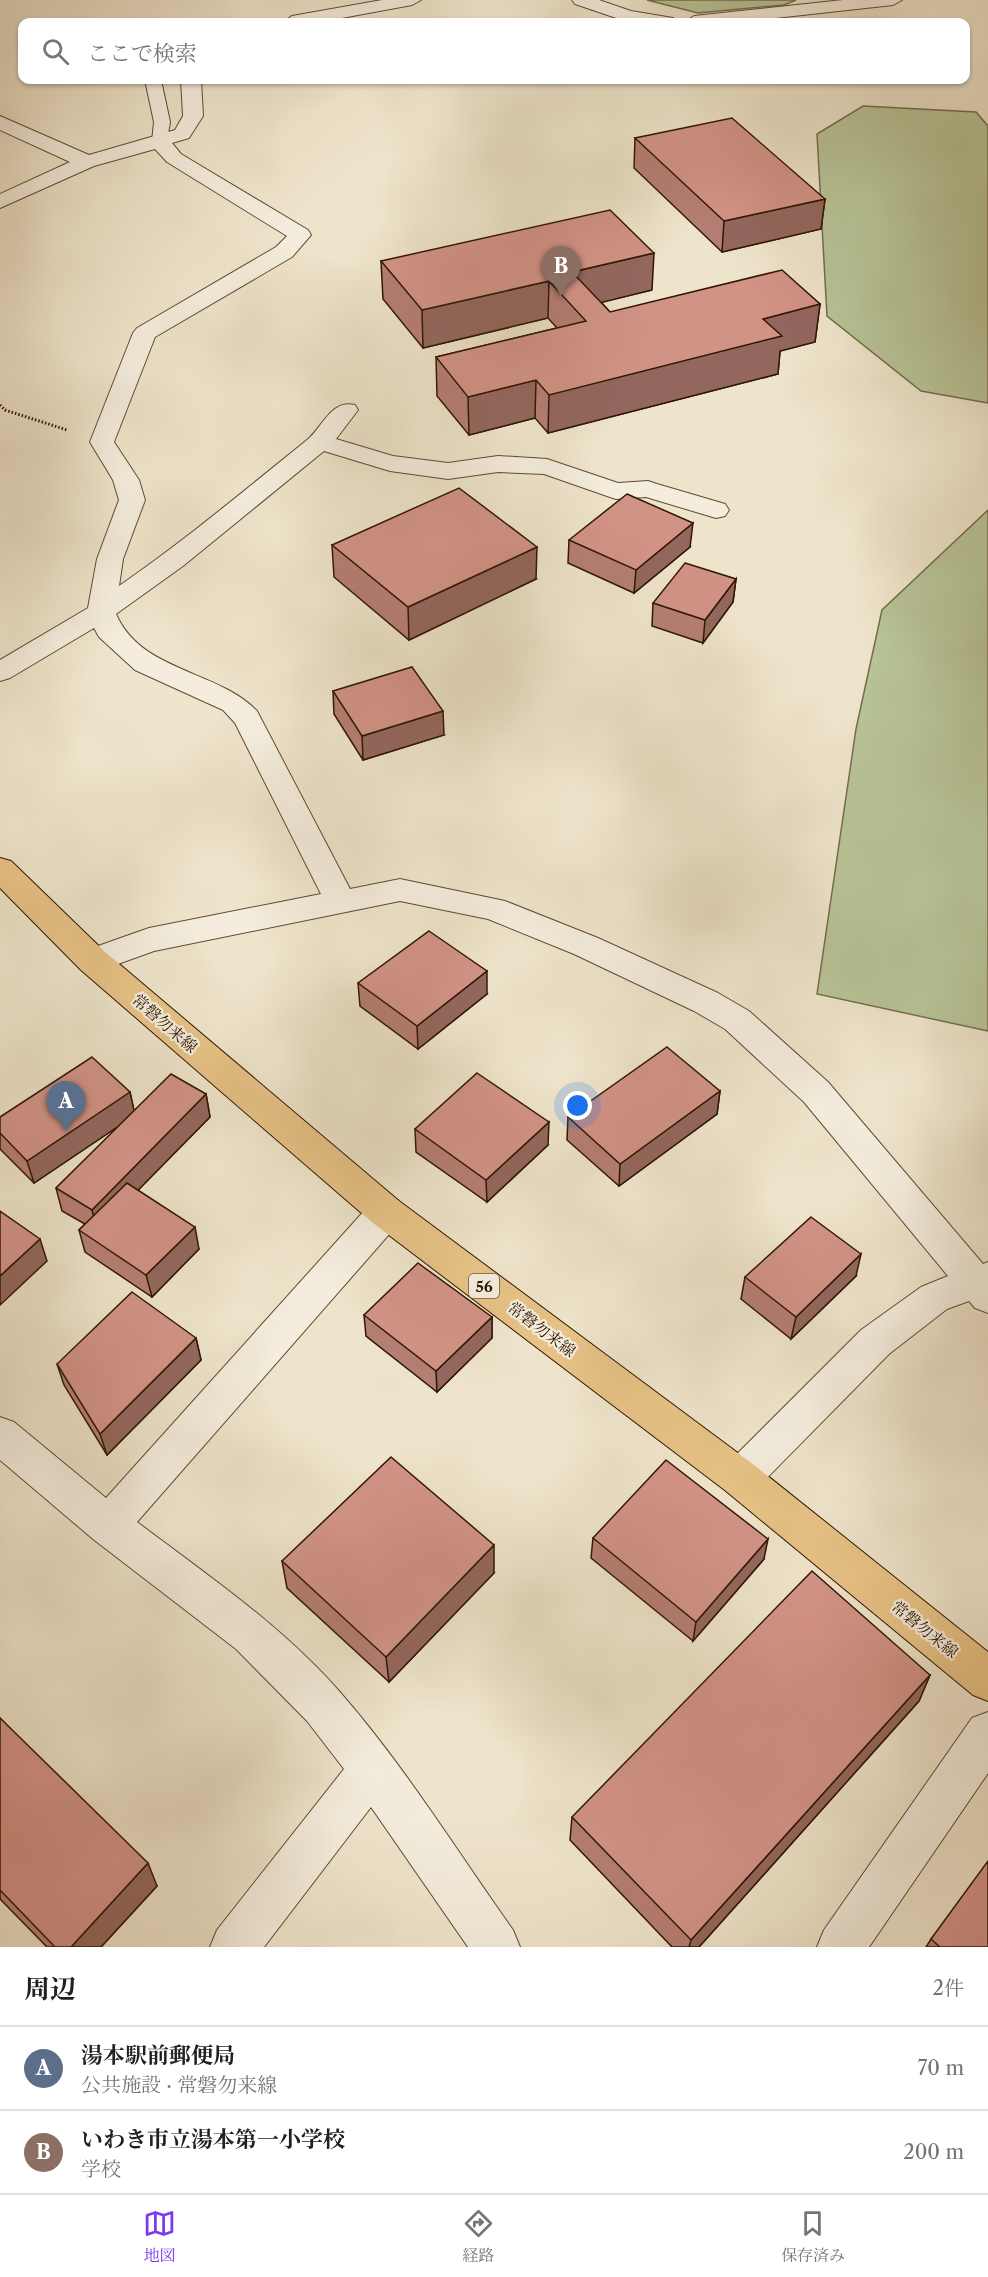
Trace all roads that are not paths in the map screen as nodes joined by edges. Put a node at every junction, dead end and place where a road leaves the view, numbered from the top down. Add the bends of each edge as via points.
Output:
1 (412, 0) edge
2 (581, 0) edge
3 (893, 0) edge
4 (314, 18) edge
5 (641, 18) edge
6 (730, 18) edge
7 (154, 84) edge
8 (191, 84) edge
9 (0, 122) edge
10 (160, 142) junction
11 (87, 162) junction
12 (3, 196) edge
13 (346, 410) dead end
14 (320, 442) junction
15 (716, 510) dead end
16 (101, 612) junction
17 (0, 672) edge
18 (5, 880) edge
19 (340, 901) junction
20 (93, 961) junction
21 (386, 1212) junction
22 (985, 1286) edge
23 (0, 1435) edge
24 (741, 1478) junction
25 (108, 1525) junction
26 (988, 1680) edge
27 (988, 1734) edge
28 (372, 1769) junction
29 (234, 1947) edge
30 (496, 1947) edge
31 (841, 1947) edge

1 - 4 street
2 - 5 street
3 - 6 street
7 - 10 lane via 162,122
8 - 10 street via 194,109 190,127
9 - 11 street
10 - 11 street
10 - 16 street via 174,158 300,235 284,252 145,333 102,442 126,480 132,500 110,559
11 - 12 street
13 - 14 street
14 - 15 street via 390,463 448,471 498,464 547,467 616,491 648,489
14 - 16 street via 174,560
16 - 17 street
16 - 19 street via 109,631 145,664 233,703 247,718
18 - 20 main road, 常磐勿来線 / 56
19 - 20 street via 149,940
19 - 22 street via 400,890 494,909 586,946 737,1020 816,1092
20 - 21 main road, 常磐勿来線 / 56
21 - 24 main road, 常磐勿来線 / 56
21 - 25 street
22 - 24 street via 934,1298 875,1342
23 - 25 street
24 - 26 main road, 常磐勿来線 / 56
25 - 28 street via 251,1634 323,1706
27 - 31 street
28 - 29 street
28 - 30 street

